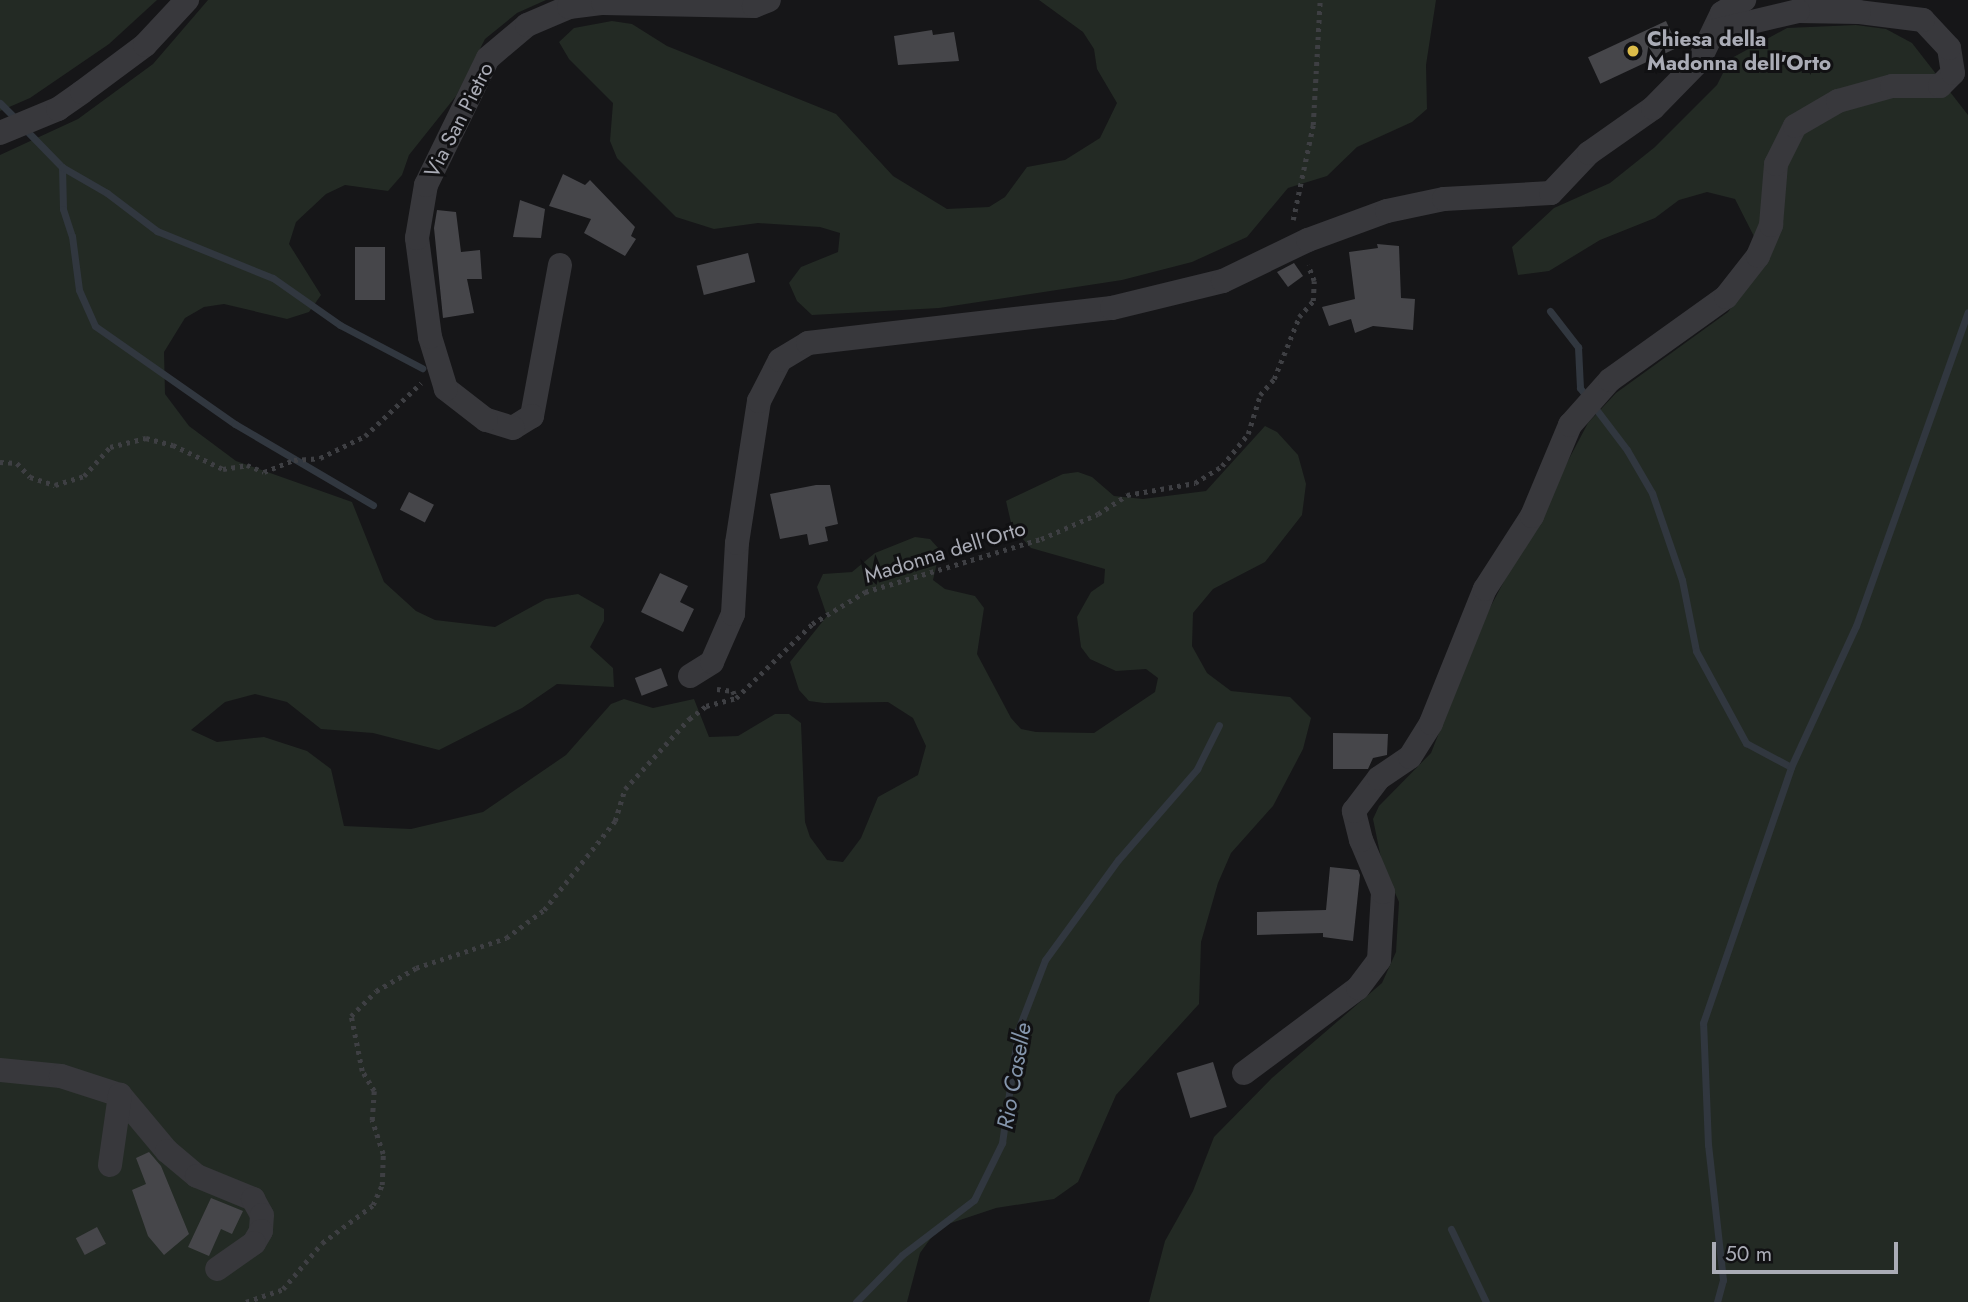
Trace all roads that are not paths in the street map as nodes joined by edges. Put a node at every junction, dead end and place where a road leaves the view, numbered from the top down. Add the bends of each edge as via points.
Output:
1 (187, 0) edge
2 (769, 0) edge
3 (1744, 0) edge
4 (1714, 31) junction
5 (0, 133) edge
6 (560, 265) dead end
7 (690, 676) dead end
8 (0, 1070) edge
9 (1244, 1073) dead end
10 (120, 1095) junction
11 (110, 1166) dead end
12 (217, 1269) dead end

1 - 5 street via 145,45 82,92 58,109
2 - 6 street, Via San Pietro via 754,6 603,3 569,7 527,25 488,58 426,185 417,238 430,337 446,389 486,420 513,428 532,416
3 - 4 street via 1722,13
4 - 7 street via 1699,61 1653,108 1589,153 1551,193 1444,199 1387,211 1308,240 1223,281 1112,308 808,343 780,360 759,401 737,543 733,614 712,662
4 - 9 street via 1798,11 1923,20 1949,48 1952,73 1940,86 1892,86 1839,101 1794,126 1776,164 1770,225 1758,256 1726,297 1610,380 1570,425 1532,516 1485,589 1431,723 1410,758 1379,778 1354,811 1360,840 1383,892 1378,960 1358,988
8 - 10 street via 61,1076
10 - 11 street
10 - 12 street via 167,1151 197,1176 253,1199 262,1215 254,1243

